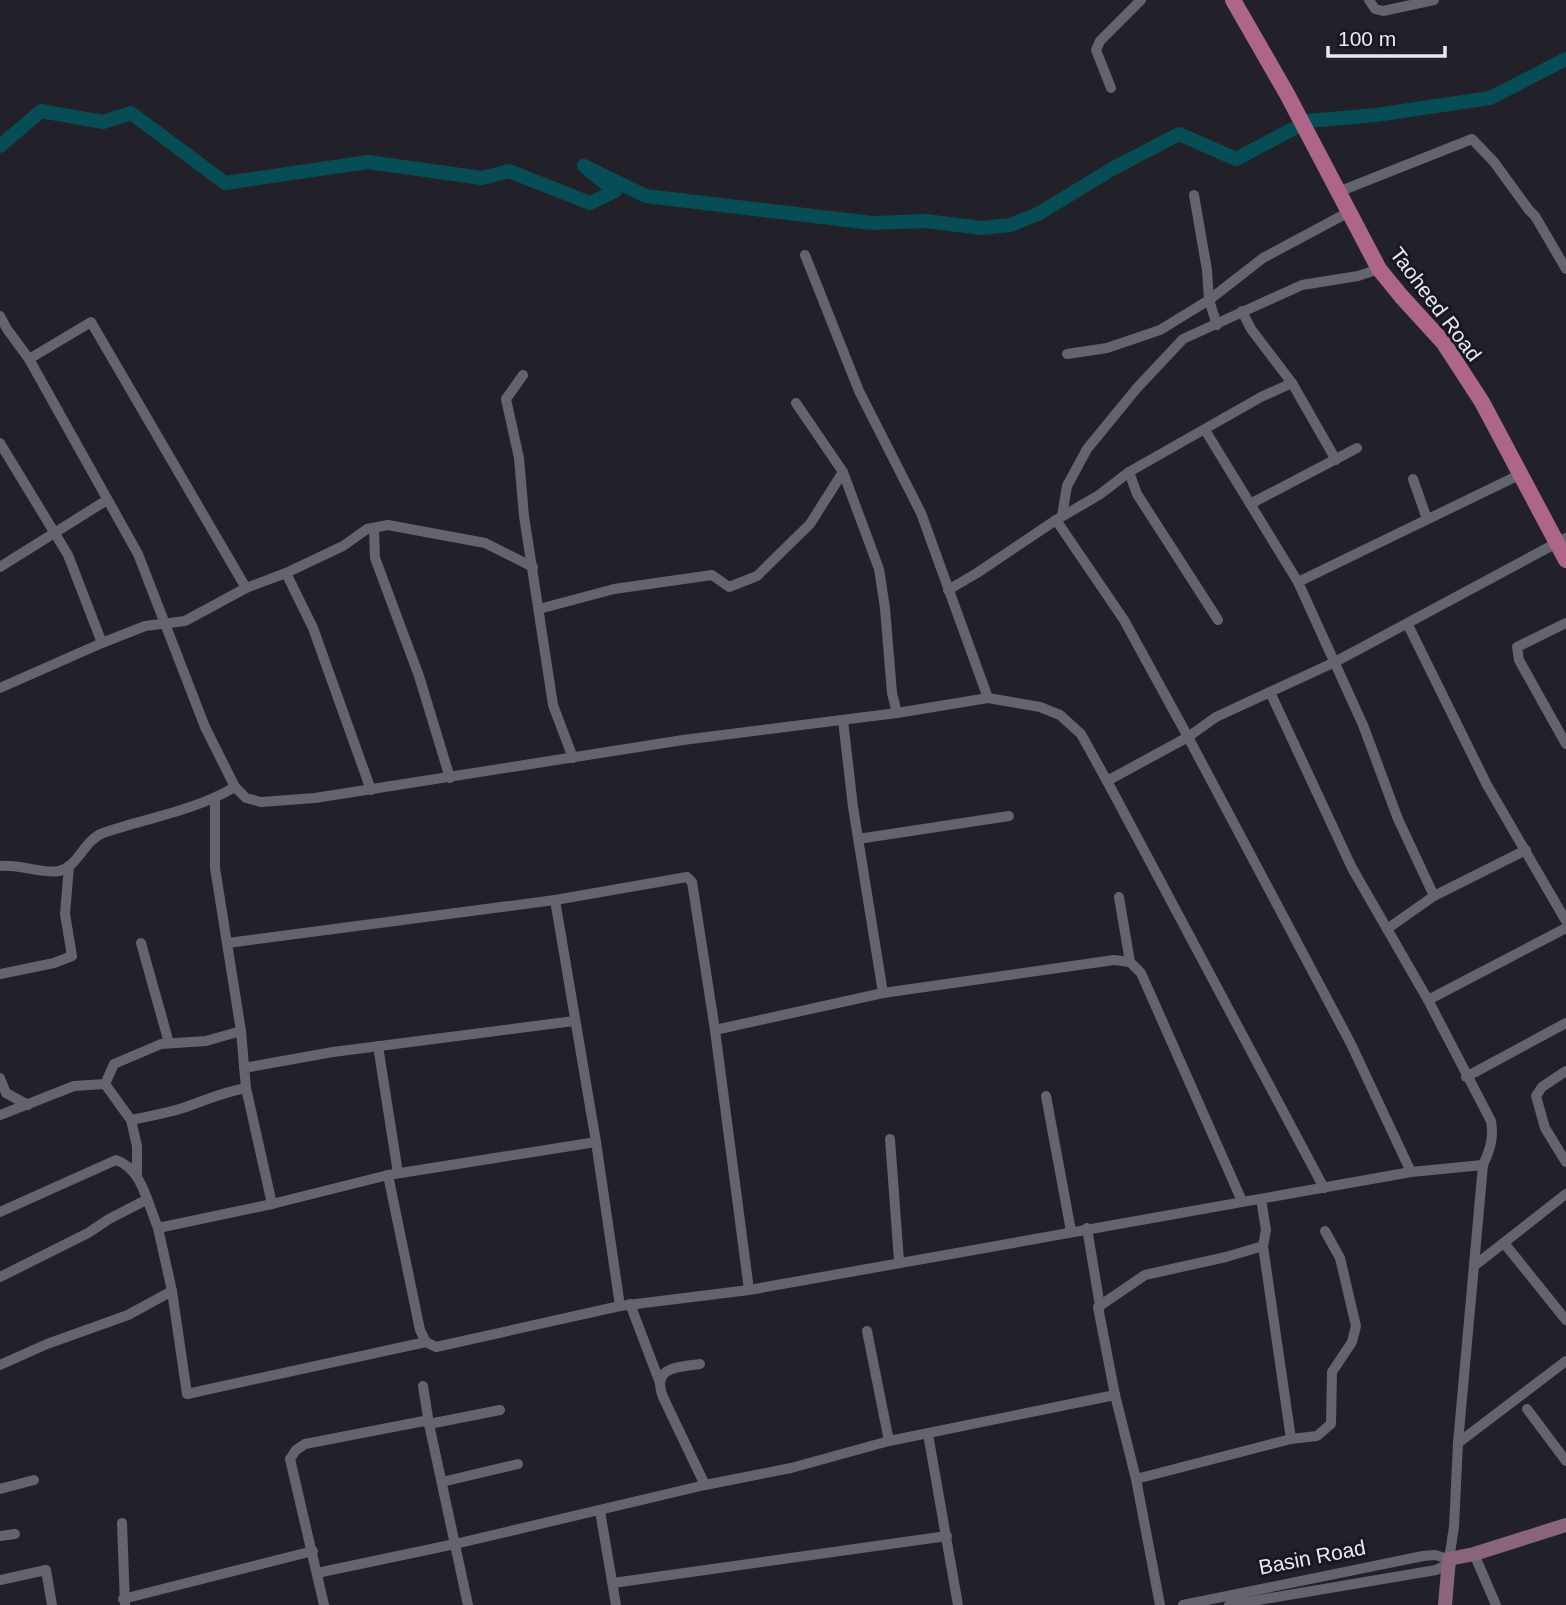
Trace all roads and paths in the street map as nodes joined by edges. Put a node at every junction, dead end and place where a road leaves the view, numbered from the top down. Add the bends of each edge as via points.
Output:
1 (1141, 0) edge
2 (1233, 0) edge
3 (1369, 0) edge
4 (1434, 0) edge
5 (1111, 88) dead end
6 (1338, 192) junction
7 (1194, 195) dead end
8 (1349, 212) junction
9 (805, 255) dead end
10 (1379, 269) junction
11 (1566, 269) edge
12 (1209, 300) junction
13 (1242, 312) junction
14 (0, 316) edge
15 (1217, 325) junction
16 (1067, 354) dead end
17 (29, 359) junction
18 (523, 375) dead end
19 (1292, 383) junction
20 (796, 403) dead end
21 (1205, 430) junction
22 (0, 443) edge
23 (1357, 448) dead end
24 (1336, 460) junction
25 (844, 472) junction
26 (1129, 472) junction
27 (1519, 475) junction
28 (1413, 479) dead end
29 (107, 500) junction
30 (1250, 504) junction
31 (1059, 518) junction
32 (1427, 519) junction
33 (374, 528) junction
34 (56, 534) junction
35 (1561, 541) edge
36 (1566, 560) edge
37 (0, 567) edge
38 (533, 567) junction
39 (286, 573) junction
40 (1298, 582) junction
41 (246, 588) junction
42 (948, 590) junction
43 (539, 609) junction
44 (1219, 620) dead end
45 (1566, 623) edge
46 (167, 624) junction
47 (1408, 625) junction
48 (102, 643) junction
49 (1335, 662) junction
50 (0, 688) edge
51 (1270, 692) junction
52 (988, 698) junction
53 (897, 713) junction
54 (843, 720) junction
55 (1188, 737) junction
56 (1566, 744) edge
57 (573, 758) junction
58 (450, 778) junction
59 (1107, 780) junction
60 (235, 788) junction
61 (371, 790) junction
62 (215, 799) junction
63 (1009, 816) dead end
64 (858, 839) junction
65 (1526, 850) junction
66 (0, 866) edge
67 (69, 866) junction
68 (1434, 896) junction
69 (1119, 897) dead end
70 (555, 900) junction
71 (1566, 921) edge
72 (1566, 928) edge
73 (1387, 929) junction
74 (141, 943) dead end
75 (228, 943) junction
76 (1130, 962) junction
77 (0, 974) edge
78 (883, 993) junction
79 (1428, 1000) junction
80 (574, 1021) junction
81 (1566, 1023) edge
82 (715, 1030) junction
83 (241, 1031) junction
84 (169, 1043) junction
85 (378, 1046) junction
86 (244, 1068) junction
87 (1566, 1071) edge
88 (1466, 1077) junction
89 (0, 1079) edge
90 (105, 1084) junction
91 (246, 1088) junction
92 (1046, 1096) dead end
93 (28, 1105) junction
94 (0, 1115) edge
95 (131, 1119) junction
96 (890, 1139) dead end
97 (596, 1142) junction
98 (1566, 1162) edge
99 (1483, 1165) junction
100 (1411, 1172) junction
101 (393, 1174) junction
102 (137, 1177) junction
103 (1324, 1188) junction
104 (1566, 1194) edge
105 (1261, 1199) junction
106 (146, 1200) junction
107 (1242, 1201) junction
108 (272, 1204) junction
109 (0, 1212) edge
110 (158, 1228) junction
111 (1087, 1228) junction
112 (1071, 1231) junction
113 (1325, 1231) dead end
114 (1504, 1243) junction
115 (1263, 1246) junction
116 (900, 1261) junction
117 (1474, 1266) junction
118 (0, 1277) edge
119 (749, 1290) junction
120 (172, 1291) junction
121 (625, 1305) junction
122 (1100, 1306) junction
123 (1566, 1320) edge
124 (867, 1331) dead end
125 (426, 1342) junction
126 (1566, 1361) edge
127 (701, 1364) dead end
128 (0, 1365) edge
129 (660, 1384) junction
130 (423, 1386) dead end
131 (1115, 1395) junction
132 (1527, 1409) dead end
133 (500, 1410) dead end
134 (429, 1424) junction
135 (928, 1434) junction
136 (1291, 1439) junction
137 (889, 1441) junction
138 (1458, 1443) junction
139 (1566, 1461) edge
140 (517, 1464) dead end
141 (1136, 1479) junction
142 (34, 1480) dead end
143 (442, 1482) junction
144 (705, 1485) junction
145 (0, 1489) edge
146 (600, 1511) junction
147 (122, 1523) dead end
148 (1566, 1525) edge
149 (15, 1534) dead end
150 (0, 1536) edge
151 (947, 1536) junction
152 (456, 1544) junction
153 (313, 1551) junction
154 (1474, 1554) junction
155 (1423, 1556) junction
156 (1450, 1559) junction
157 (1424, 1572) junction
158 (317, 1573) junction
159 (0, 1580) edge
160 (612, 1583) junction
161 (124, 1602) edge
162 (1191, 1604) edge
163 (52, 1605) edge
164 (324, 1605) edge
165 (468, 1605) edge
166 (617, 1605) edge
167 (958, 1605) edge
168 (1160, 1605) edge
169 (1229, 1605) edge
170 (1446, 1605) edge
171 (1496, 1605) edge

1 - 5 street via 1096,50
2 - 6 main road, Taoheed Road
3 - 4 street via 1382,11
6 - 8 main road, Taoheed Road
6 - 11 street via 1472,138 1535,216
7 - 12 street
8 - 10 main road, Taoheed Road
8 - 12 street via 1263,258
9 - 42 street via 859,390 922,513
10 - 13 street via 1302,285
10 - 27 main road, Taoheed Road via 1443,342 1482,402
12 - 15 street
12 - 16 street via 1160,330 1107,348
13 - 15 street
13 - 19 street
14 - 17 street
15 - 31 street via 1179,343 1087,449 1067,486
17 - 29 street
17 - 41 street via 90,322
18 - 38 street via 506,399
19 - 21 street
19 - 24 street
20 - 25 street
21 - 26 street
21 - 30 street
22 - 34 street
23 - 24 street
24 - 30 street
25 - 43 street via 810,524 757,576 729,587 712,575 614,589
25 - 53 street via 879,569
26 - 31 street
26 - 44 street via 1137,494
27 - 32 street
27 - 35 main road, Taoheed Road
28 - 32 street
29 - 34 street
29 - 46 street via 138,554
30 - 40 street
31 - 42 street
31 - 55 street via 1124,620
32 - 40 street
33 - 38 street via 388,525 485,543
33 - 39 street
33 - 58 street via 376,558
34 - 37 street
34 - 48 street
35 - 36 main road, Taoheed Road
35 - 47 street
38 - 43 street
39 - 41 street
39 - 61 street via 313,628
40 - 49 street
41 - 46 street via 185,621
42 - 52 street
43 - 57 street via 553,705
45 - 56 street via 1517,647 1519,660
46 - 48 street via 145,626
46 - 60 street via 205,727
47 - 49 street
47 - 65 street via 1487,785
48 - 50 street
49 - 51 street
49 - 68 street
51 - 55 street via 1216,717
51 - 73 street via 1352,869
52 - 53 street
52 - 59 street via 1060,715 1081,734
53 - 54 street
54 - 57 street
54 - 64 street
55 - 59 street
55 - 100 street via 1351,1044
57 - 58 street
58 - 61 street
59 - 103 street
60 - 61 street via 246,798 261,802
60 - 62 street
62 - 67 street via 101,834
62 - 75 street via 215,868
63 - 64 street
64 - 78 street
65 - 68 street
65 - 71 street
66 - 67 street via 15,864 49,871
67 - 77 street via 65,914 72,956
68 - 73 street
69 - 76 street
70 - 75 street
70 - 80 street
70 - 82 street via 687,877
72 - 79 street
73 - 79 street
74 - 84 street
75 - 83 street
76 - 78 street via 1114,960
76 - 107 street via 1141,973
78 - 82 street
79 - 88 street
80 - 85 street
80 - 97 street
81 - 88 street
82 - 119 street
83 - 84 street via 206,1041
83 - 86 street
84 - 90 street via 114,1065
85 - 86 street
85 - 101 street
86 - 91 street
87 - 98 street via 1536,1096 1545,1129
88 - 99 street via 1491,1121 1493,1134
89 - 93 street via 6,1093
90 - 93 street via 74,1086
90 - 95 street
91 - 95 street
91 - 108 street
92 - 112 street
93 - 94 street
95 - 102 street
96 - 116 street
97 - 101 street
97 - 121 street
99 - 100 street
99 - 117 street
100 - 103 street
101 - 108 street
101 - 125 street via 420,1330
102 - 106 street
102 - 109 street via 130,1166 116,1160
103 - 105 street
104 - 114 street
105 - 107 street
105 - 115 street via 1266,1230
106 - 110 street
106 - 118 street
107 - 111 street
108 - 110 street
110 - 120 street
111 - 112 street
111 - 122 street
112 - 116 street
113 - 136 street via 1340,1258 1356,1326 1352,1342 1332,1371 1331,1424 1317,1436
114 - 117 street
114 - 123 street
115 - 122 street via 1145,1275
115 - 136 street
116 - 119 street
117 - 138 street
119 - 121 street
120 - 125 street via 187,1394
120 - 128 street via 128,1315
121 - 125 street via 436,1347
121 - 129 street
122 - 131 street
124 - 137 street
126 - 138 street
127 - 129 street via 671,1368
129 - 144 street
130 - 134 street
131 - 135 street
131 - 141 street
132 - 139 street
133 - 134 street
134 - 143 street
134 - 153 street via 424,1421 305,1444 296,1450 290,1460
135 - 137 street
135 - 151 street
136 - 141 street
137 - 144 street
138 - 156 street
140 - 143 street
141 - 168 street
142 - 145 street
143 - 152 street
144 - 146 street
146 - 152 street
146 - 160 street
147 - 161 street
148 - 154 street, Basin Road
149 - 150 street
151 - 160 street
151 - 167 street
152 - 158 street
152 - 165 street
153 - 158 street
153 - 161 street
154 - 156 street, Basin Road
154 - 171 street
155 - 156 street, Basin Road
155 - 157 street
155 - 162 street, Basin Road
156 - 157 street, Basin Road via 1436,1570
156 - 170 street
157 - 169 street, Basin Road
158 - 164 street
159 - 163 street via 46,1570
160 - 166 street

